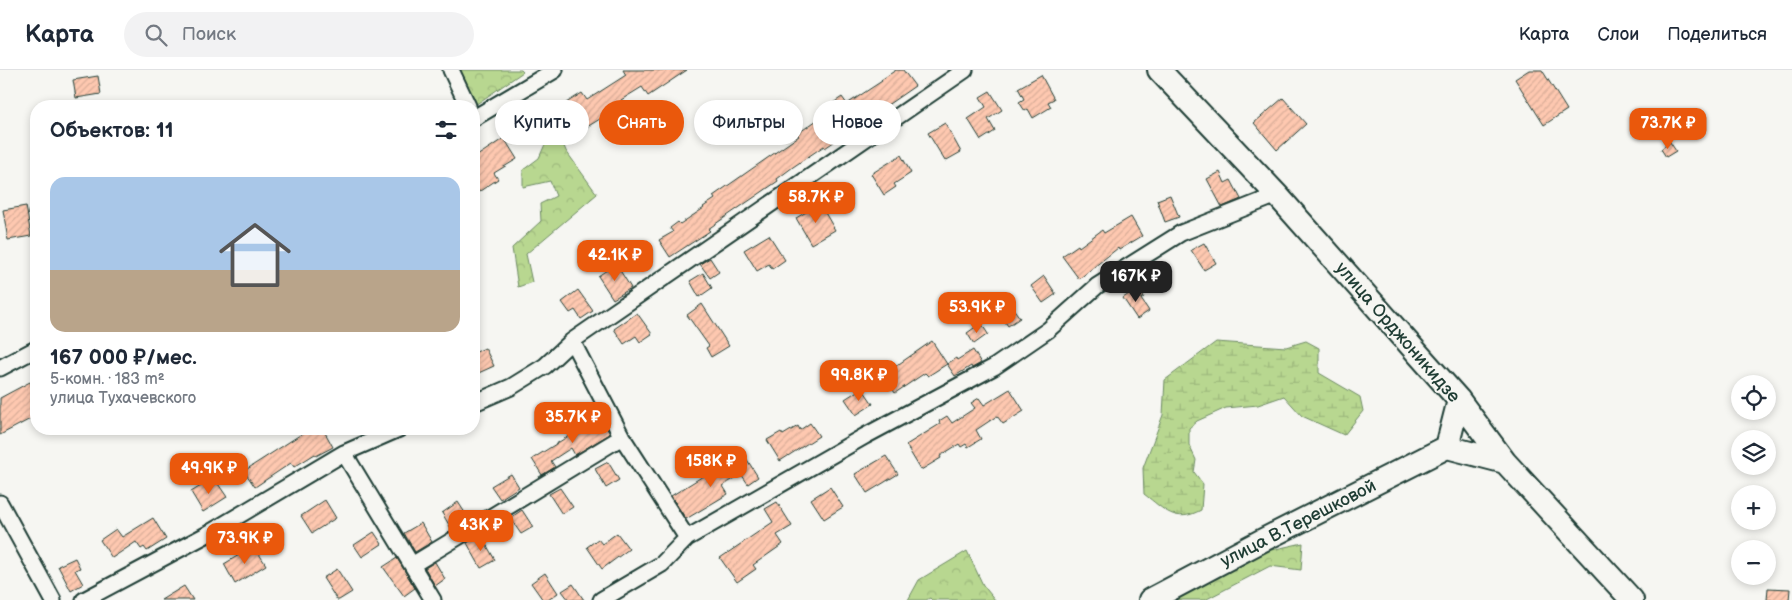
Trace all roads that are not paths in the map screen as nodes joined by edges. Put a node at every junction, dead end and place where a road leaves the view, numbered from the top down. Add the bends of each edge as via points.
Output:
1 (452, 70) edge
2 (555, 70) edge
3 (965, 70) edge
4 (1159, 70) edge
5 (465, 100) edge
6 (480, 114) edge
7 (1277, 195) junction
8 (572, 341) junction
9 (30, 353) edge
10 (0, 368) edge
11 (480, 400) edge
12 (1459, 400) junction
13 (385, 435) edge
14 (622, 437) junction
15 (1447, 447) junction
16 (344, 453) junction
17 (1505, 462) junction
18 (0, 503) edge
19 (687, 538) junction
20 (412, 565) junction
21 (53, 600) edge
22 (84, 600) edge
23 (433, 600) edge
24 (601, 600) edge
25 (1150, 600) edge
26 (1632, 600) edge

1 - 5 street
2 - 6 street
3 - 8 street
4 - 7 main road, улица Орджоникидзе
7 - 12 main road, улица Орджоникидзе
7 - 19 street via 1181,233 1097,286 1048,330 994,368 865,436
8 - 11 street via 544,366 511,387
8 - 14 street
9 - 10 street
12 - 15 main road
12 - 17 main road, улица Орджоникидзе
13 - 16 street
14 - 19 street
14 - 20 street
15 - 17 main road
15 - 25 main road, улица В.Терешковой
16 - 20 street
16 - 22 street via 206,535
17 - 26 main road, улица Орджоникидзе
18 - 21 street
19 - 24 street via 662,564
20 - 23 street

